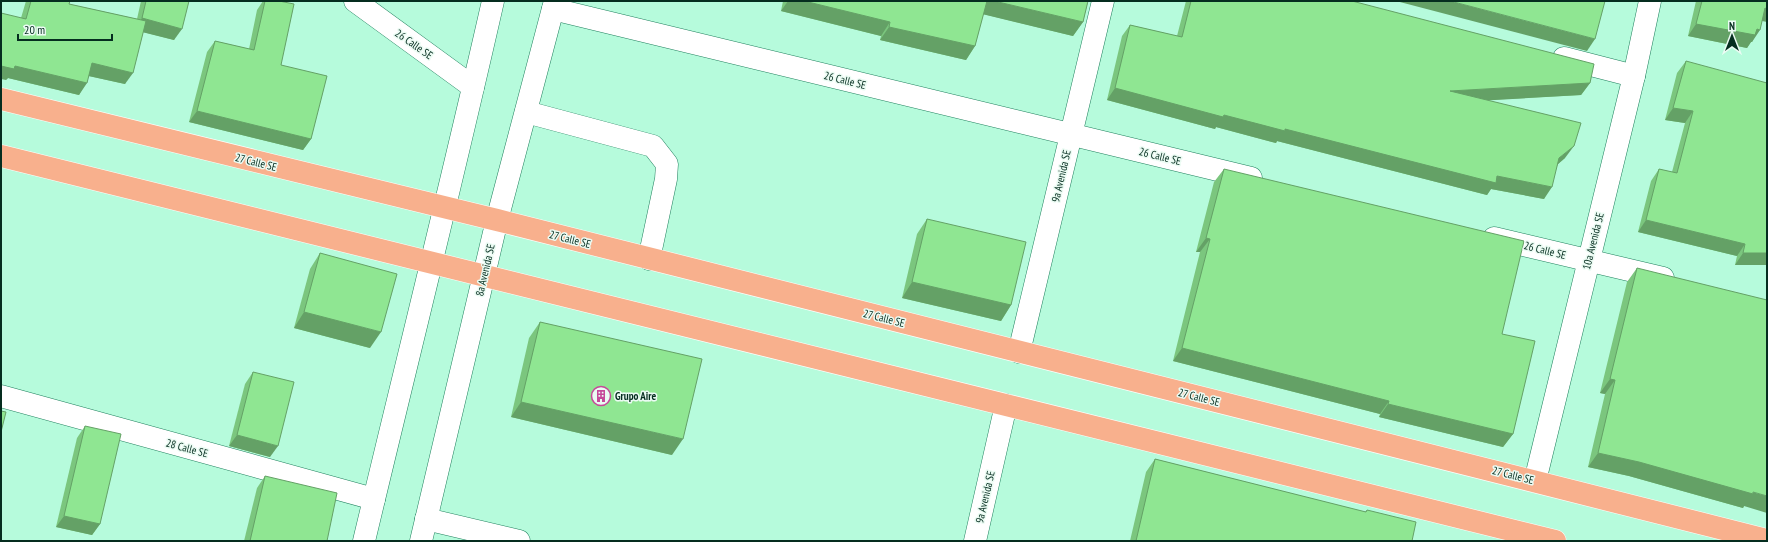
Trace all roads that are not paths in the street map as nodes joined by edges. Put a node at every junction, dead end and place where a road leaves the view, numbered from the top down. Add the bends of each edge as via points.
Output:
1 (355, 1) edge
2 (493, 1) edge
3 (1103, 1) edge
4 (1650, 1) edge
5 (554, 5) edge
6 (1543, 52) edge
7 (1634, 76) junction
8 (474, 87) junction
9 (1, 100) edge
10 (526, 112) junction
11 (1071, 134) junction
12 (1, 156) edge
13 (1272, 184) edge
14 (445, 208) junction
15 (497, 220) junction
16 (1472, 232) edge
17 (649, 259) junction
18 (1588, 261) junction
19 (431, 263) junction
20 (484, 276) junction
21 (1682, 283) edge
22 (1019, 352) junction
23 (1, 396) edge
24 (1006, 405) junction
25 (1535, 481) junction
26 (374, 499) junction
27 (426, 519) junction
28 (1520, 537) edge
29 (1767, 540) edge
30 (364, 541) edge
31 (421, 541) edge
32 (519, 541) edge
33 (975, 541) edge
34 (1555, 541) edge

1 - 8 street, 26 Calle SE
2 - 8 street
3 - 11 street, 9a Avenida SE
4 - 7 street, 10a Avenida SE
5 - 10 street, 8a Avenida SE
5 - 11 street, 26 Calle SE
6 - 7 street
7 - 18 street, 10a Avenida SE
8 - 14 street
9 - 14 main road, 27 Calle SE
10 - 15 street, 8a Avenida SE
10 - 17 street via 653,146 667,164
11 - 13 street, 26 Calle SE
11 - 22 street, 9a Avenida SE
12 - 19 main road
14 - 15 main road, 27 Calle SE
14 - 19 street
15 - 17 main road, 27 Calle SE
15 - 20 street, 8a Avenida SE
16 - 18 street, 26 Calle SE
17 - 22 main road, 27 Calle SE
18 - 21 street, 26 Calle SE
18 - 25 street, 10a Avenida SE
19 - 20 main road
19 - 26 street
20 - 24 main road
20 - 27 street, 8a Avenida SE
22 - 25 main road, 27 Calle SE
23 - 26 street, 28 Calle SE
24 - 28 main road
24 - 33 street, 9a Avenida SE
25 - 29 main road, 27 Calle SE
26 - 30 street
27 - 31 street, 8a Avenida SE
27 - 32 street
28 - 34 main road

